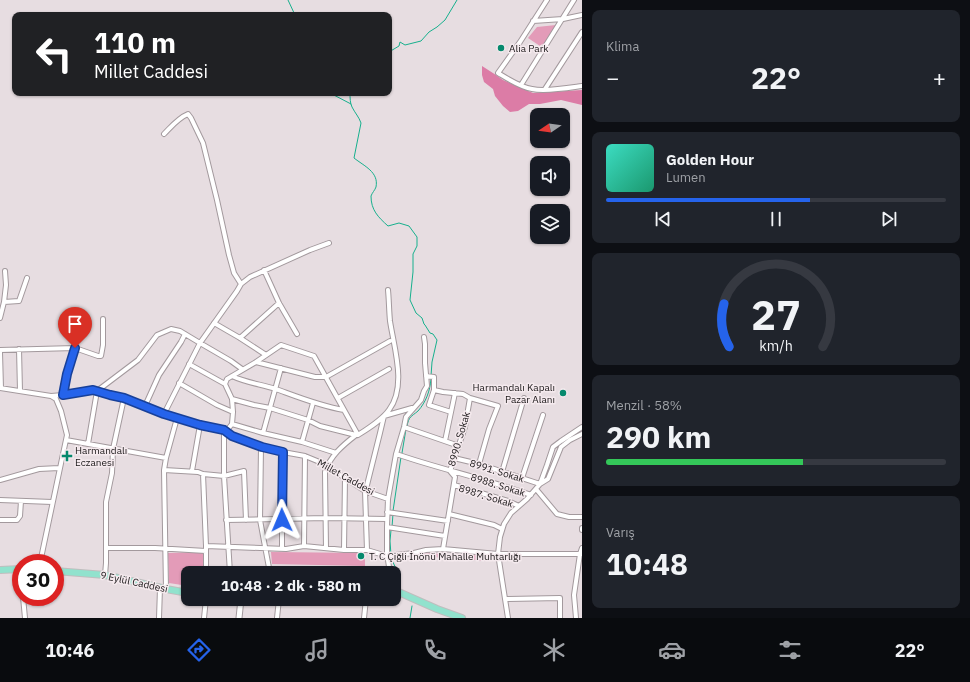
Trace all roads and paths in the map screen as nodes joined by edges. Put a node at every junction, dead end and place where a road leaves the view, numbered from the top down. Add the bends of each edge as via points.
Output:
1 (547, 0) edge
2 (574, 0) edge
3 (582, 15) edge
4 (563, 19) junction
5 (533, 22) junction
6 (582, 32) edge
7 (521, 85) junction
8 (582, 86) edge
9 (545, 90) junction
10 (164, 134) dead end
11 (329, 243) dead end
12 (264, 270) junction
13 (5, 271) dead end
14 (27, 278) dead end
15 (241, 284) junction
16 (388, 290) dead end
17 (4, 302) junction
18 (279, 303) junction
19 (0, 318) edge
20 (103, 319) dead end
21 (214, 323) junction
22 (185, 334) junction
23 (297, 334) dead end
24 (424, 337) dead end
25 (240, 338) junction
26 (390, 341) dead end
27 (200, 343) junction
28 (75, 348) junction
29 (19, 349) junction
30 (0, 351) edge
31 (266, 356) junction
32 (0, 362) edge
33 (256, 362) junction
34 (189, 364) junction
35 (281, 368) junction
36 (242, 369) junction
37 (389, 369) dead end
38 (232, 376) junction
39 (427, 376) junction
40 (326, 377) junction
41 (179, 384) junction
42 (225, 384) junction
43 (1, 388) edge
44 (274, 389) junction
45 (434, 390) junction
46 (97, 391) junction
47 (20, 392) junction
48 (455, 394) junction
49 (63, 395) junction
50 (51, 396) junction
51 (124, 398) junction
52 (338, 398) junction
53 (470, 398) junction
54 (524, 398) dead end
55 (232, 399) junction
56 (313, 403) junction
57 (145, 406) junction
58 (413, 407) junction
59 (270, 408) junction
60 (344, 410) junction
61 (233, 412) junction
62 (451, 412) junction
63 (164, 414) junction
64 (543, 415) dead end
65 (384, 416) junction
66 (177, 418) junction
67 (308, 420) junction
68 (232, 424) junction
69 (200, 425) junction
70 (406, 427) junction
71 (582, 428) edge
72 (224, 430) junction
73 (263, 433) junction
74 (582, 434) edge
75 (357, 435) junction
76 (66, 440) junction
77 (444, 440) junction
78 (302, 442) junction
79 (88, 444) junction
80 (459, 446) junction
81 (262, 447) junction
82 (114, 449) junction
83 (283, 452) junction
84 (336, 453) junction
85 (396, 454) junction
86 (305, 456) junction
87 (166, 458) junction
88 (454, 458) junction
89 (479, 464) junction
90 (327, 466) junction
91 (59, 468) junction
92 (164, 470) junction
93 (450, 471) junction
94 (192, 472) junction
95 (502, 472) junction
96 (203, 474) junction
97 (224, 476) junction
98 (344, 478) junction
99 (522, 478) junction
100 (0, 480) edge
101 (540, 484) junction
102 (454, 485) junction
103 (536, 489) junction
104 (365, 490) junction
105 (530, 495) junction
106 (388, 499) junction
107 (0, 500) edge
108 (21, 501) junction
109 (52, 502) junction
110 (519, 506) junction
111 (389, 512) junction
112 (449, 514) junction
113 (582, 517) edge
114 (326, 518) junction
115 (345, 518) junction
116 (304, 519) junction
117 (366, 519) junction
118 (387, 519) junction
119 (0, 520) edge
120 (226, 520) junction
121 (246, 520) junction
122 (260, 520) junction
123 (282, 520) junction
124 (448, 521) junction
125 (388, 527) junction
126 (502, 529) junction
127 (445, 536) junction
128 (304, 546) junction
129 (228, 547) junction
130 (106, 548) junction
131 (206, 548) junction
132 (265, 548) junction
133 (282, 548) junction
134 (326, 548) junction
135 (582, 548) edge
136 (165, 549) junction
137 (443, 549) junction
138 (344, 550) junction
139 (367, 550) junction
140 (42, 554) edge
141 (498, 554) junction
142 (581, 554) edge
143 (387, 556) junction
144 (206, 566) edge
145 (229, 566) edge
146 (269, 566) edge
147 (389, 566) edge
148 (12, 569) edge
149 (0, 570) edge
150 (64, 572) edge
151 (105, 575) junction
152 (163, 589) junction
153 (181, 592) edge
154 (401, 594) edge
155 (506, 599) junction
156 (24, 606) edge
157 (205, 606) edge
158 (240, 606) edge
159 (279, 606) edge
160 (365, 606) edge
161 (454, 617) edge
162 (26, 618) edge
163 (159, 618) edge
164 (204, 618) edge
165 (239, 618) edge
166 (277, 618) edge
167 (364, 618) edge
168 (462, 618) edge
169 (508, 618) edge
170 (560, 618) edge
171 (576, 618) edge

1 - 5 street
2 - 4 street
3 - 4 street
4 - 5 street
4 - 7 street
5 - 7 street via 498,73
6 - 9 street
7 - 9 street
8 - 9 street
10 - 15 street via 185,115 188,114 191,118 203,143 234,273
11 - 12 street
12 - 15 street
12 - 18 street
13 - 17 street
14 - 17 street via 18,301
15 - 21 street
16 - 65 street via 399,387 394,403
17 - 19 street
18 - 23 street
18 - 25 street
20 - 28 street via 101,356
21 - 25 street
21 - 27 street
22 - 27 street
22 - 46 street via 171,329 157,335 138,360
22 - 57 street via 159,375
24 - 39 street
25 - 31 street
26 - 40 street
27 - 34 street
27 - 36 street
28 - 29 street
28 - 49 street
29 - 30 street
29 - 47 street
30 - 32 street
31 - 33 street
31 - 40 street via 281,345 314,356
32 - 43 street
33 - 35 street
33 - 36 street
34 - 41 street
34 - 42 street
35 - 40 street via 315,377
35 - 44 street
36 - 38 street
37 - 52 street
38 - 42 street
38 - 44 street
39 - 45 street via 434,377
39 - 58 street via 427,386 421,400
40 - 52 street
41 - 61 street
41 - 63 street
42 - 55 street
43 - 47 street, Millet Caddesi
44 - 56 street
44 - 59 street
45 - 48 street
45 - 62 street via 429,405
46 - 49 street, Millet Caddesi
46 - 51 street, Millet Caddesi
46 - 79 street
47 - 50 street, Millet Caddesi
48 - 53 street via 463,394
48 - 62 street
49 - 50 street, Millet Caddesi
50 - 76 street via 56,399 61,411
51 - 57 street, Millet Caddesi
51 - 82 street
52 - 60 street
53 - 80 street, 8990. Sokak
53 - 89 street via 498,406
54 - 95 street
55 - 59 street
55 - 61 street
56 - 60 street
56 - 67 street
57 - 63 street, Millet Caddesi
58 - 65 street
58 - 70 street via 406,417
59 - 67 street
59 - 73 street
60 - 75 street
61 - 68 street
62 - 77 street
63 - 66 street, Millet Caddesi
64 - 99 street
65 - 75 street
65 - 104 street
66 - 69 street, Millet Caddesi
66 - 87 street
67 - 75 street via 320,426
67 - 78 street
68 - 72 street
68 - 73 street
69 - 72 street, Millet Caddesi
69 - 94 street
70 - 77 street
70 - 85 street
71 - 101 street via 567,434 553,447
72 - 81 street, Millet Caddesi via 232,436
72 - 97 street
73 - 78 street
74 - 101 street via 561,448 548,479
75 - 84 street
76 - 79 street
76 - 91 street
77 - 80 street
78 - 84 street
79 - 82 street
80 - 88 street, 8990. Sokak
81 - 83 street, Millet Caddesi
81 - 122 street
82 - 87 street
82 - 130 street via 106,502
83 - 86 street, Millet Caddesi
83 - 123 street
84 - 90 street
85 - 93 street, 8988. Sokak
85 - 106 street
86 - 90 street, Millet Caddesi
86 - 116 street
87 - 92 street
88 - 89 street, 8991. Sokak
88 - 93 street, 8990. Sokak
89 - 95 street, 8991. Sokak
90 - 98 street, Millet Caddesi
90 - 114 street via 324,472
91 - 100 street via 39,469
91 - 109 street
92 - 94 street
92 - 136 street
93 - 102 street, 8990. Sokak via 455,477
93 - 105 street, 8988. Sokak via 494,482
94 - 96 street
95 - 99 street, 8991. Sokak
96 - 97 street
96 - 131 street
97 - 120 street
97 - 121 street via 244,471
98 - 104 street, Millet Caddesi
98 - 115 street
99 - 101 street, 8991. Sokak
101 - 103 street
102 - 110 street, 8987. Sokak
102 - 112 street, 8990. Sokak
103 - 105 street
103 - 113 street via 557,514
104 - 106 street, Millet Caddesi
104 - 117 street
105 - 110 street
106 - 111 street
107 - 108 street
108 - 109 street
108 - 119 street via 20,516 17,520
109 - 140 street
110 - 126 street via 511,513
111 - 118 street
111 - 124 street
112 - 124 street, 8990. Sokak
112 - 126 street
114 - 115 street
114 - 116 street
114 - 134 street
115 - 117 street
115 - 138 street
116 - 123 street
116 - 128 street
117 - 118 street
117 - 139 street
118 - 125 street
120 - 121 street
120 - 129 street
121 - 122 street
122 - 123 street
122 - 132 street
123 - 133 street
124 - 127 street, 8990. Sokak
125 - 127 street
125 - 143 street
126 - 141 street
127 - 137 street, 8990. Sokak
128 - 133 street
128 - 134 street
129 - 131 street
129 - 132 street
129 - 145 street
130 - 136 street
130 - 151 street
131 - 136 street
131 - 144 street
132 - 133 street
132 - 146 street
134 - 138 street
135 - 142 street
136 - 152 street
137 - 141 street
137 - 143 street
138 - 139 street
139 - 143 street
141 - 142 street
141 - 155 street
142 - 171 street via 574,595
143 - 147 street
148 - 149 main road
150 - 151 main road, 9 Eylül Caddesi
151 - 152 main road, 9 Eylül Caddesi
152 - 153 main road, 9 Eylül Caddesi
152 - 163 street
154 - 161 main road
155 - 169 street
155 - 170 street via 560,598
156 - 162 street
157 - 164 street
158 - 165 street
159 - 166 street
160 - 167 street
161 - 168 main road

